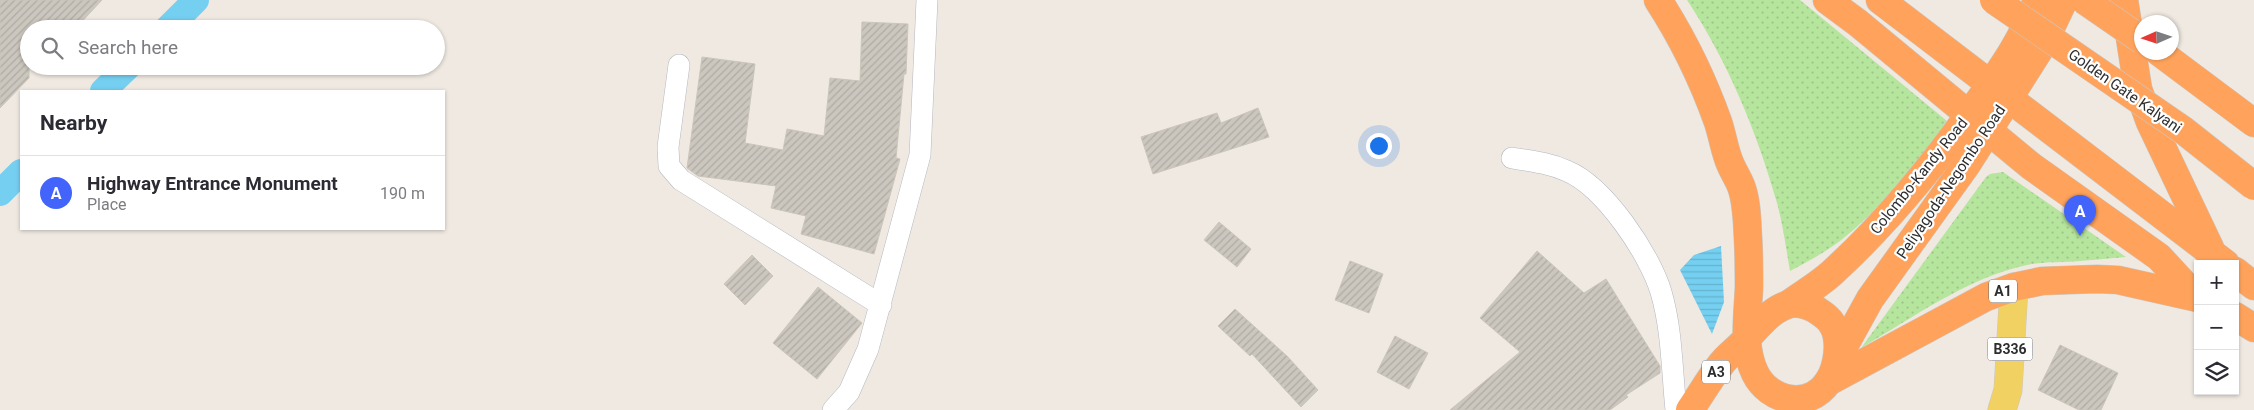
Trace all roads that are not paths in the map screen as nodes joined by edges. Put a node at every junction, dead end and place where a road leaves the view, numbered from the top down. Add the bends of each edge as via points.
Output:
1 (927, 0) edge
2 (1658, 0) edge
3 (1827, 0) edge
4 (1880, 0) edge
5 (1994, 0) edge
6 (2037, 0) edge
7 (2064, 0) edge
8 (2084, 0) edge
9 (2124, 0) edge
10 (2134, 34) edge
11 (2170, 60) edge
12 (679, 65) dead end
13 (2254, 123) edge
14 (1512, 158) dead end
15 (2254, 186) edge
16 (2219, 258) edge
17 (2239, 274) edge
18 (2254, 286) edge
19 (2014, 287) junction
20 (2194, 295) edge
21 (2194, 297) edge
22 (1789, 304) junction
23 (881, 305) junction
24 (2239, 319) edge
25 (2254, 328) edge
26 (1747, 339) junction
27 (1832, 372) junction
28 (1787, 405) edge
29 (833, 410) edge
30 (1676, 410) edge
31 (1690, 410) edge
32 (2002, 410) edge

1 - 23 street via 920,156
2 - 26 highway via 1705,91 1728,160 1742,187 1748,238
3 - 20 highway via 2031,166 2158,257
4 - 16 highway
5 - 15 highway, Golden Gate Kalyani, bridge via 2183,130
6 - 22 highway, Colombo-Kandy Road via 2014,50 1945,149 1834,272
7 - 27 highway, Peliyagoda-Negombo Road via 2043,44 1967,164 1870,299
8 - 10 highway, bridge
9 - 16 highway via 2138,89 2150,122
11 - 13 highway
12 - 23 street via 668,147 669,166 681,180
14 - 30 street via 1546,163 1584,180 1632,234 1652,266 1661,292
17 - 18 highway
19 - 21 highway, A1 via 2042,281 2118,280
19 - 27 highway, A1 via 1986,297
19 - 32 main road, B336 via 2008,390
22 - 26 highway via 1771,313
22 - 27 highway via 1802,303 1811,307 1832,324 1838,340
23 - 29 street via 868,349 849,392
24 - 25 highway
26 - 28 highway via 1759,380
26 - 31 highway, A3 via 1722,362
27 - 28 highway via 1814,395

